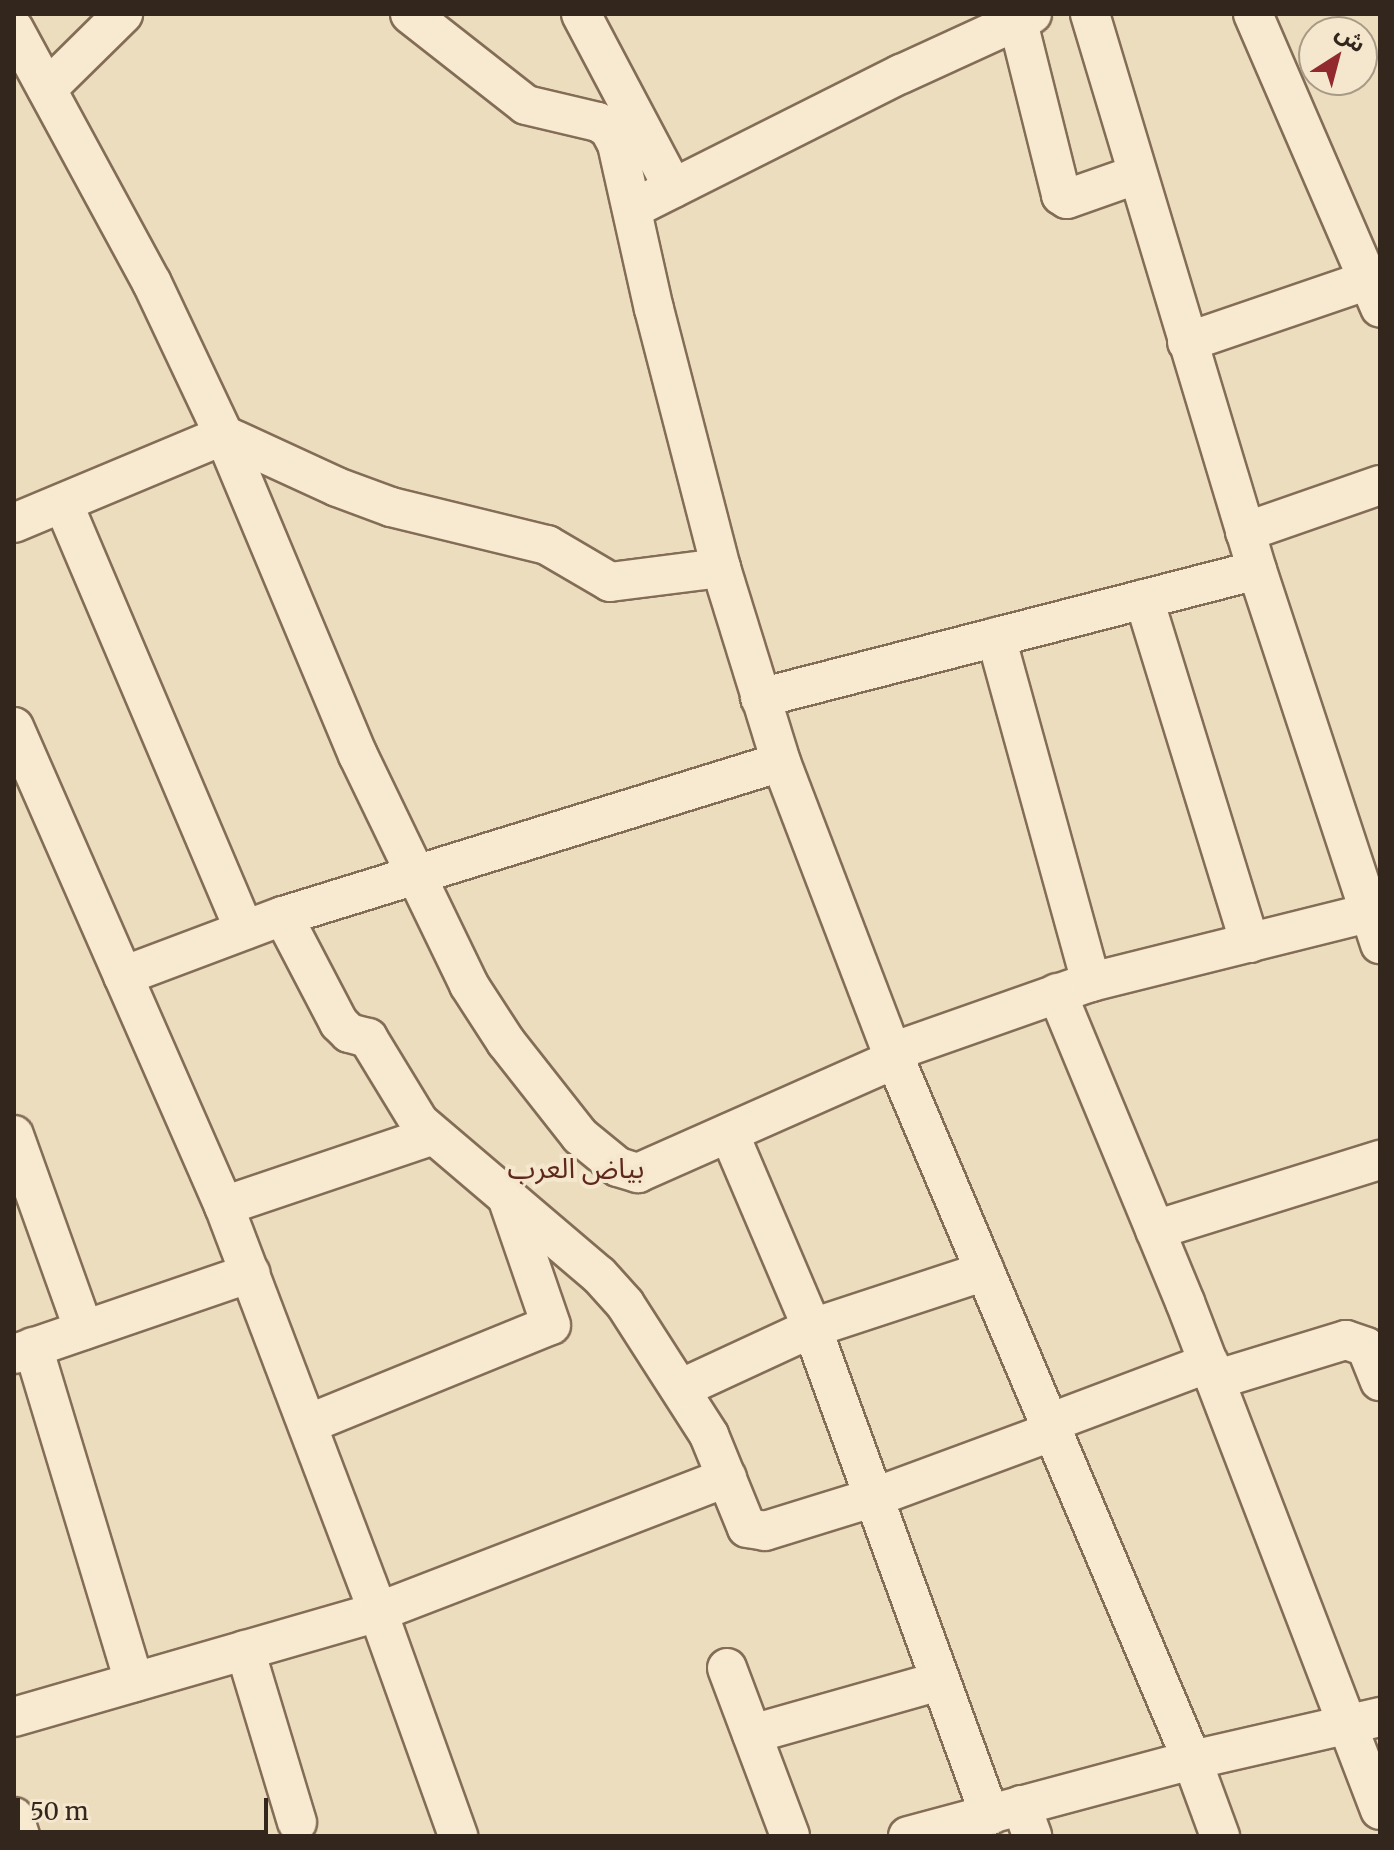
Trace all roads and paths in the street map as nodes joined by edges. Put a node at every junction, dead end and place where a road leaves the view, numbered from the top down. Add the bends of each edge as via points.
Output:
1 (123, 14) edge
2 (410, 14) edge
3 (581, 14) edge
4 (1090, 14) edge
5 (1253, 14) edge
6 (1022, 15) edge
7 (14, 29) edge
8 (47, 89) junction
9 (1135, 175) junction
10 (673, 188) junction
11 (634, 208) junction
12 (1376, 288) edge
13 (1187, 342) junction
14 (224, 435) junction
15 (1380, 485) edge
16 (63, 503) junction
17 (14, 523) edge
18 (1245, 532) junction
19 (721, 568) junction
20 (1257, 570) junction
21 (1144, 599) junction
22 (996, 637) junction
23 (760, 698) junction
24 (14, 727) edge
25 (781, 762) junction
26 (413, 875) junction
27 (283, 916) junction
28 (1377, 923) edge
29 (244, 930) junction
30 (1250, 943) junction
31 (123, 976) junction
32 (1074, 988) junction
33 (894, 1055) junction
34 (729, 1133) junction
35 (14, 1135) edge
36 (431, 1136) junction
37 (1380, 1160) edge
38 (508, 1202) junction
39 (224, 1206) junction
40 (1155, 1230) junction
41 (985, 1271) junction
42 (250, 1273) junction
43 (812, 1328) junction
44 (84, 1330) junction
45 (23, 1351) edge
46 (1212, 1372) junction
47 (1380, 1381) edge
48 (682, 1388) junction
49 (308, 1424) junction
50 (1051, 1427) junction
51 (727, 1477) junction
52 (875, 1497) junction
53 (378, 1612) junction
54 (245, 1650) junction
55 (727, 1668) dead end
56 (939, 1681) junction
57 (134, 1682) junction
58 (14, 1717) edge
59 (1364, 1720) edge
60 (752, 1734) junction
61 (1192, 1760) junction
62 (1380, 1810) edge
63 (14, 1817) edge
64 (1014, 1819) edge
65 (297, 1822) dead end
66 (20, 1836) edge
67 (458, 1836) edge
68 (790, 1836) edge
69 (908, 1836) edge
70 (1220, 1836) edge

1 - 8 street
2 - 11 street via 526,105 609,129
3 - 10 street
4 - 9 street
5 - 12 street
6 - 9 street via 1061,195 1067,199
6 - 10 street
7 - 8 street
8 - 14 street via 152,283
9 - 13 street
10 - 11 street
11 - 19 street via 654,309
12 - 13 street
13 - 18 street
14 - 16 street
14 - 19 street via 391,507 547,545 610,582
14 - 26 street
15 - 18 street
16 - 17 street
16 - 29 street
18 - 20 street
19 - 23 street
20 - 21 street
20 - 28 street
21 - 22 street
21 - 30 street
22 - 23 street
22 - 32 street
23 - 25 street
24 - 31 street
25 - 26 street
25 - 33 street
26 - 27 street
26 - 34 street via 469,985 580,1136 618,1167 638,1173
27 - 29 street
27 - 36 street via 339,1023 349,1033 368,1038 409,1111
28 - 30 street
29 - 31 street
30 - 32 street
31 - 39 street
32 - 33 street
32 - 40 street
33 - 34 street
33 - 41 street
34 - 43 street
35 - 44 street
36 - 38 street
36 - 39 street
37 - 40 street
38 - 48 street via 610,1286
38 - 49 street via 551,1325
39 - 42 street
40 - 46 street
41 - 43 street
41 - 50 street
42 - 44 street
42 - 49 street
43 - 48 street
43 - 52 street
44 - 45 street
45 - 57 street
46 - 47 street via 1354,1340 1366,1347
46 - 50 street
46 - 59 street
48 - 51 street
49 - 53 street
50 - 52 street
50 - 61 street
51 - 52 street via 742,1522 756,1532
51 - 53 street
52 - 56 street
53 - 54 street
53 - 67 street
54 - 57 street
54 - 65 street
55 - 60 street
56 - 60 street
56 - 64 street
57 - 58 street
59 - 61 street
59 - 62 street
60 - 68 street
61 - 64 street
61 - 70 street
63 - 66 street
64 - 69 street

